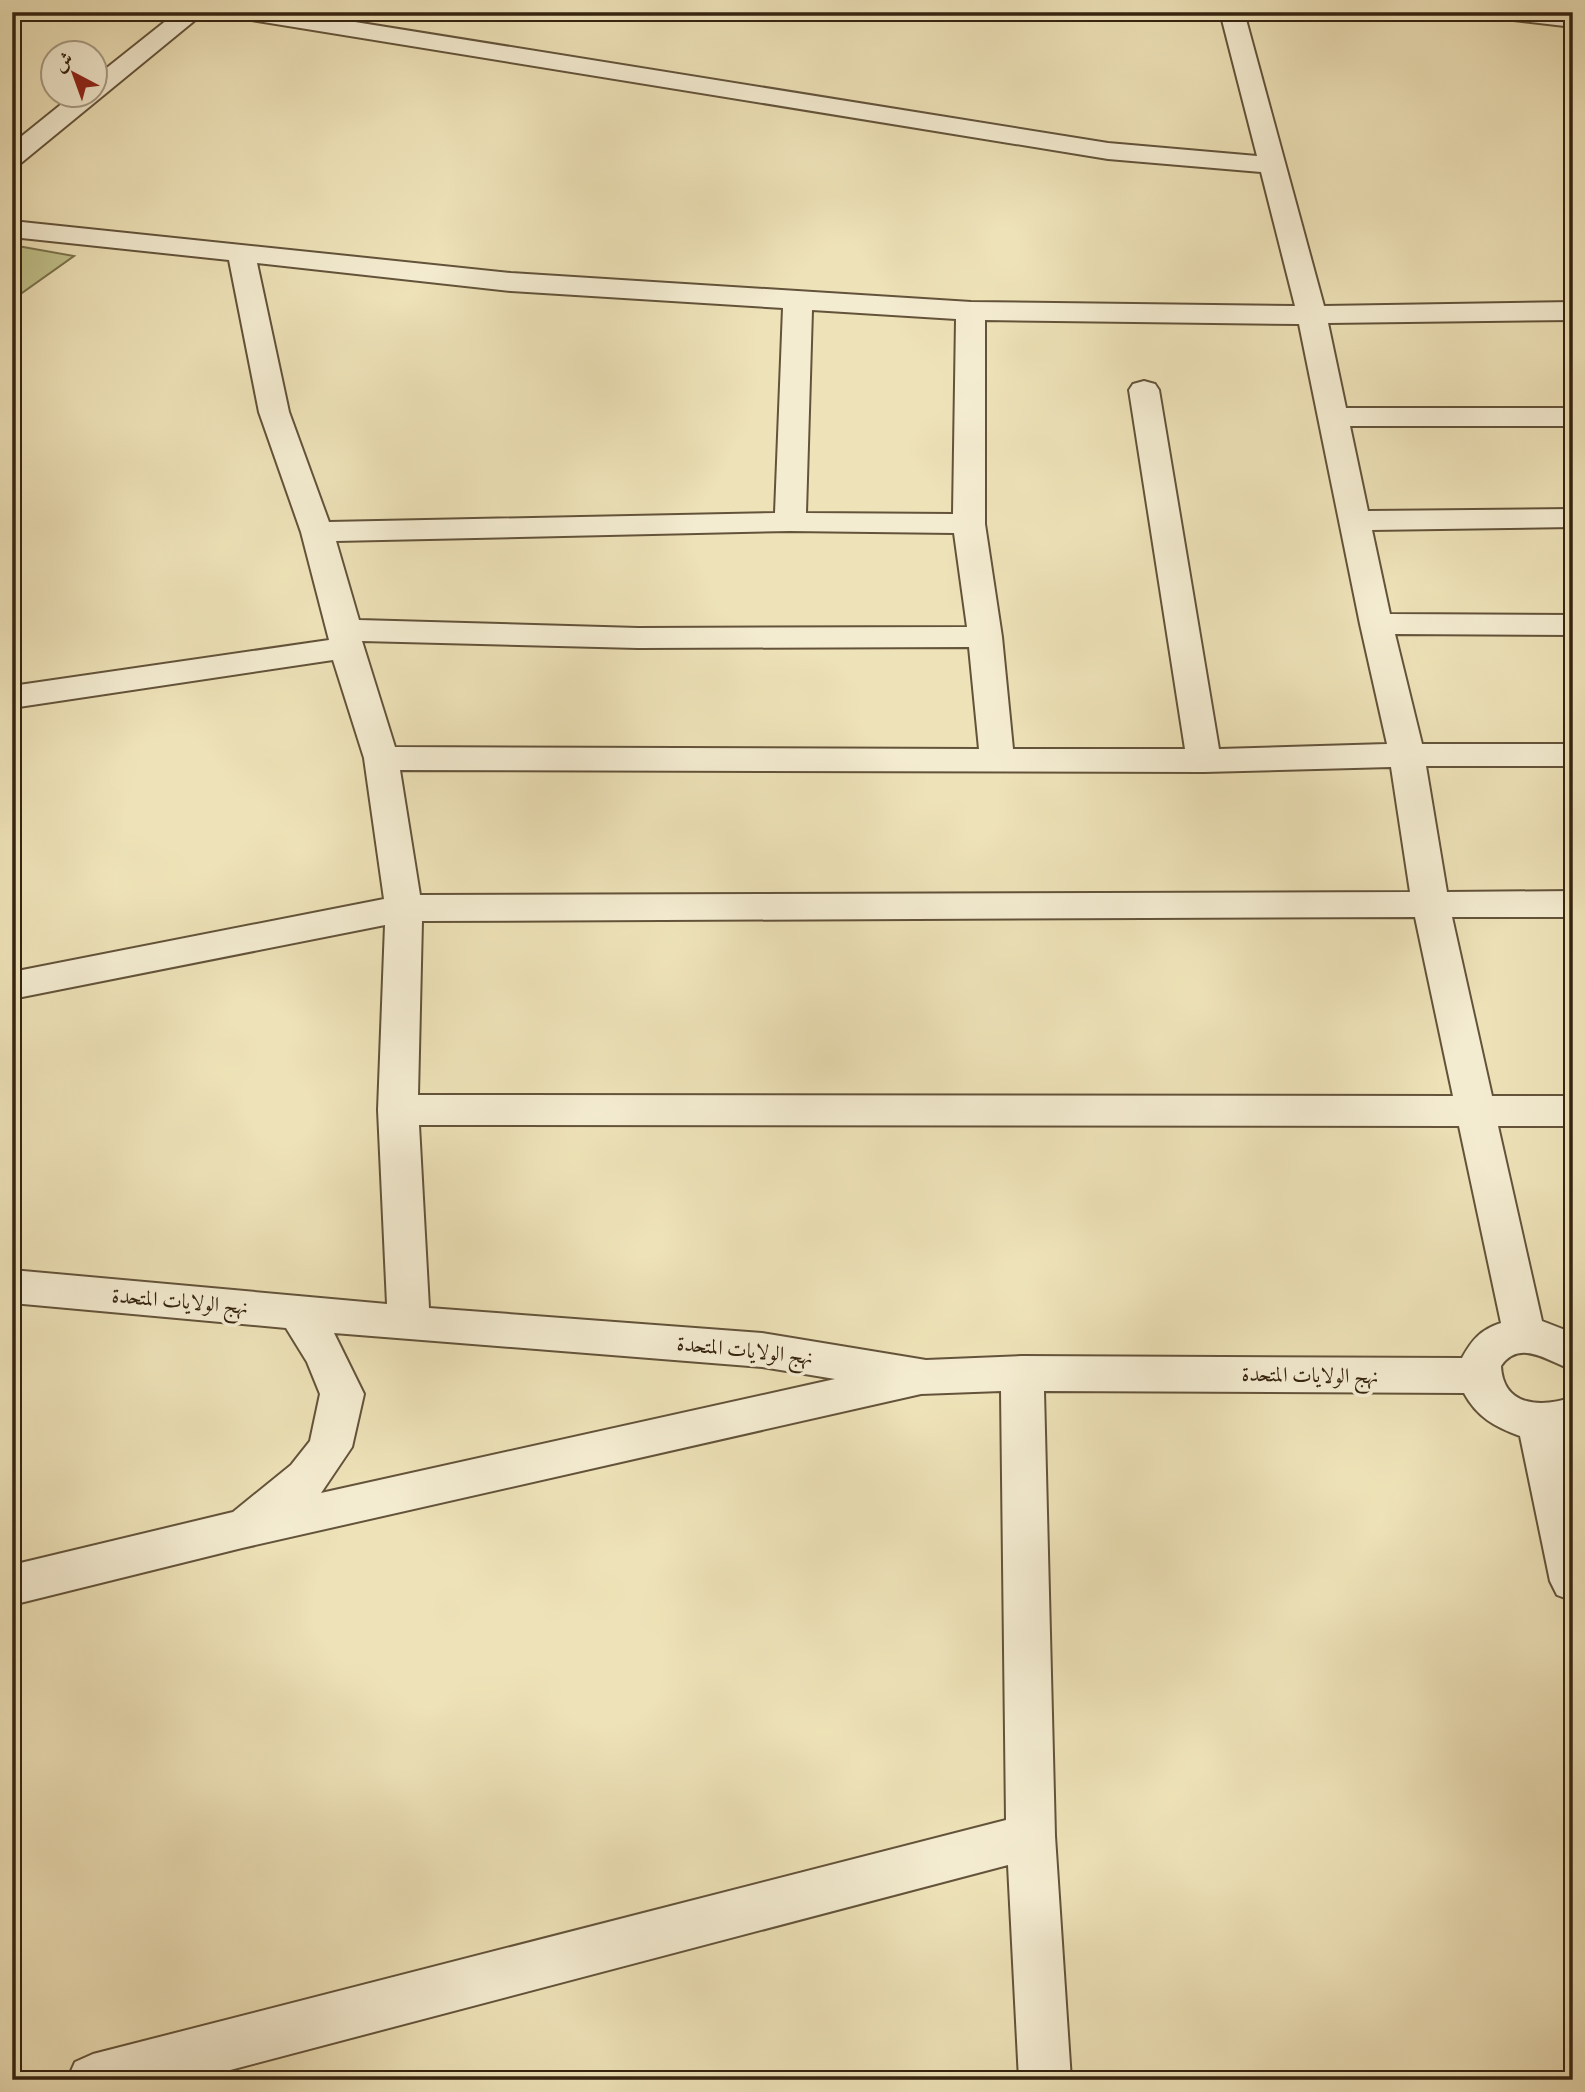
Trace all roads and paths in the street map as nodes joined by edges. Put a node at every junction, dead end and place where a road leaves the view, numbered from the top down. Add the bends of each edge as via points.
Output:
1 (193, 12) edge
2 (245, 12) edge
3 (1232, 12) edge
4 (1505, 12) edge
5 (1573, 20) edge
6 (108, 81) edge
7 (74, 108) edge
8 (12, 157) edge
9 (1271, 165) junction
10 (12, 229) edge
11 (241, 252) junction
12 (798, 299) junction
13 (971, 311) junction
14 (1573, 311) edge
15 (1312, 315) junction
16 (1144, 390) dead end
17 (1334, 416) junction
18 (1573, 417) edge
19 (1573, 518) edge
20 (1355, 521) junction
21 (790, 522) junction
22 (969, 524) junction
23 (317, 532) junction
24 (1376, 624) junction
25 (1573, 625) edge
26 (985, 637) junction
27 (346, 639) junction
28 (12, 697) edge
29 (1407, 755) junction
30 (1573, 755) edge
31 (381, 758) junction
32 (997, 759) junction
33 (1204, 761) junction
34 (1430, 902) junction
35 (1573, 904) edge
36 (404, 908) junction
37 (12, 986) edge
38 (398, 1110) junction
39 (1475, 1110) junction
40 (1573, 1111) edge
41 (12, 1286) edge
42 (299, 1313) junction
43 (409, 1323) junction
44 (1524, 1335) junction
45 (1573, 1353) edge
46 (1021, 1373) junction
47 (1479, 1376) junction
48 (926, 1377) junction
49 (1556, 1419) edge
50 (242, 1529) junction
51 (1573, 1581) edge
52 (12, 1585) edge
53 (1031, 1836) junction
54 (93, 2080) edge
55 (1045, 2080) edge

1 - 6 street
2 - 9 street via 1108,151
3 - 9 street
4 - 5 street
7 - 8 street
9 - 15 street
10 - 11 street
11 - 12 street via 511,282
11 - 23 street via 274,412
12 - 13 street
12 - 21 street
13 - 15 street
13 - 22 street
14 - 15 street
15 - 17 street
16 - 33 street
17 - 18 street
17 - 20 street
19 - 20 street
20 - 24 street
21 - 22 street
21 - 23 street
22 - 26 street
23 - 27 street
24 - 25 street
24 - 29 street
26 - 27 street
26 - 32 street
27 - 28 street
27 - 31 street
29 - 30 street
29 - 33 street
29 - 34 street
31 - 32 street
31 - 36 street
32 - 33 street
34 - 35 street
34 - 36 street
34 - 39 street
36 - 37 street
36 - 38 street
38 - 39 street
38 - 43 street
39 - 40 street
39 - 44 street
41 - 42 street, نهج الولايات المتحدة
42 - 43 street, نهج الولايات المتحدة
42 - 50 street via 342,1394 330,1447 307,1478
43 - 48 street, نهج الولايات المتحدة via 762,1350
44 - 45 street via 1550,1339
44 - 47 street via 1505,1337 1489,1346 1480,1360
46 - 47 street, نهج الولايات المتحدة
46 - 48 street, نهج الولايات المتحدة
46 - 53 street
47 - 49 street via 1492,1402 1515,1416
48 - 50 street
49 - 51 street
50 - 52 street
53 - 54 street
53 - 55 street

